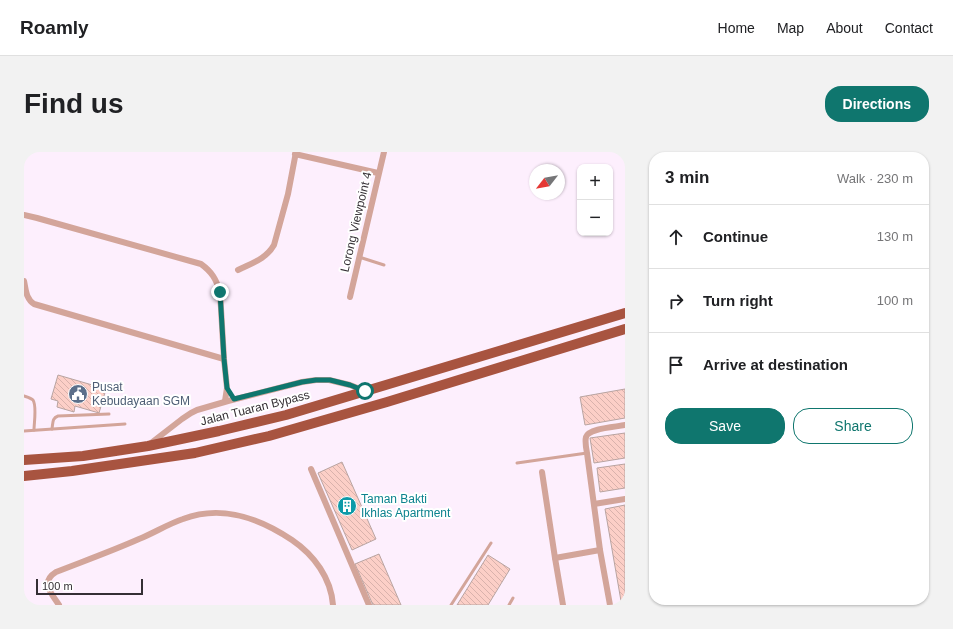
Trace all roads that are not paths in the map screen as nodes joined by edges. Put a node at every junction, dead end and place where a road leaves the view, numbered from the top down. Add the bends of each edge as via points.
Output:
1 (384, 152) edge
2 (296, 153) edge
3 (378, 173) junction
4 (24, 215) edge
5 (359, 257) junction
6 (384, 265) dead end
7 (238, 270) dead end
8 (24, 281) edge
9 (350, 297) dead end
10 (625, 313) edge
11 (625, 329) edge
12 (224, 359) junction
13 (227, 388) junction
14 (365, 391) junction
15 (24, 396) edge
16 (234, 399) junction
17 (225, 401) junction
18 (109, 414) dead end
19 (125, 424) dead end
20 (625, 425) edge
21 (52, 429) junction
22 (34, 430) junction
23 (24, 431) edge
24 (148, 446) junction
25 (587, 453) junction
26 (24, 460) edge
27 (517, 464) dead end
28 (311, 469) dead end
29 (542, 472) dead end
30 (24, 476) edge
31 (625, 499) edge
32 (594, 504) junction
33 (490, 543) dead end
34 (600, 550) junction
35 (554, 558) junction
36 (513, 598) dead end
37 (59, 605) edge
38 (333, 605) edge
39 (370, 605) edge
40 (451, 605) edge
41 (509, 605) edge
42 (563, 605) edge
43 (610, 605) edge

1 - 3 street, Lorong Viewpoint 4
2 - 3 street
2 - 7 street via 274,245 264,257
3 - 5 street, Lorong Viewpoint 4
4 - 12 street via 201,264 208,269 220,292
5 - 6 lane
5 - 9 street, Lorong Viewpoint 4
8 - 12 street via 29,301 34,304
10 - 14 highway, Jalan Tuaran Bypass
11 - 30 highway via 269,436 195,453
12 - 13 street
13 - 16 street
13 - 17 street
14 - 16 street via 330,380 316,380
14 - 24 highway, Jalan Tuaran Bypass via 286,415
15 - 22 lane via 32,399 34,403
16 - 17 street
17 - 24 street via 191,412
18 - 21 lane via 58,416 53,420
19 - 21 lane
20 - 25 street via 594,430 587,434
21 - 22 lane
22 - 23 lane
24 - 26 highway, Jalan Tuaran Bypass via 83,456
25 - 27 lane
25 - 32 street
28 - 39 street
29 - 35 street
31 - 32 street
32 - 34 street
33 - 40 lane
34 - 35 street
34 - 43 street
35 - 42 street
36 - 41 lane
37 - 38 street via 48,585 50,577 56,572 139,539 183,518 213,513 246,517 262,523 298,545 310,555 324,574

